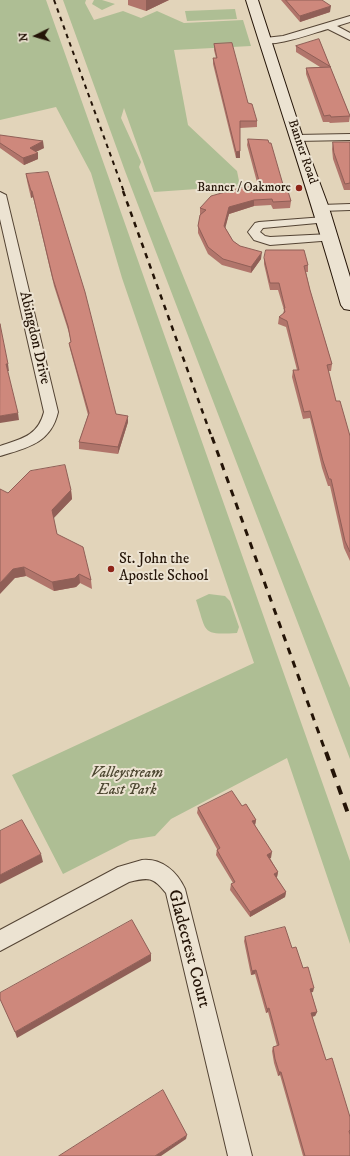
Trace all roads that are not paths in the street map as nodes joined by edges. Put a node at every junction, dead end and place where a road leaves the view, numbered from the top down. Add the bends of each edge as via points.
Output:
1 (252, 0) edge
2 (350, 19) edge
3 (330, 26) junction
4 (350, 37) edge
5 (265, 41) junction
6 (350, 137) edge
7 (296, 138) junction
8 (0, 195) edge
9 (350, 207) edge
10 (323, 214) junction
11 (330, 238) junction
12 (350, 305) edge
13 (0, 451) edge
14 (0, 941) edge
15 (240, 1156) edge

1 - 5 street, Banner Road
2 - 3 street
3 - 4 street
3 - 5 street via 284,39
5 - 7 street, Banner Road
6 - 7 street
7 - 10 street, Banner Road
8 - 13 street, Abingdon Drive via 51,412 50,423 42,434
9 - 10 street
10 - 11 street, Banner Road
10 - 11 street via 259,225 254,232 255,236 270,241
11 - 12 street, Banner Road
14 - 15 street, Gladecrest Court via 125,874 146,868 163,874 175,889

